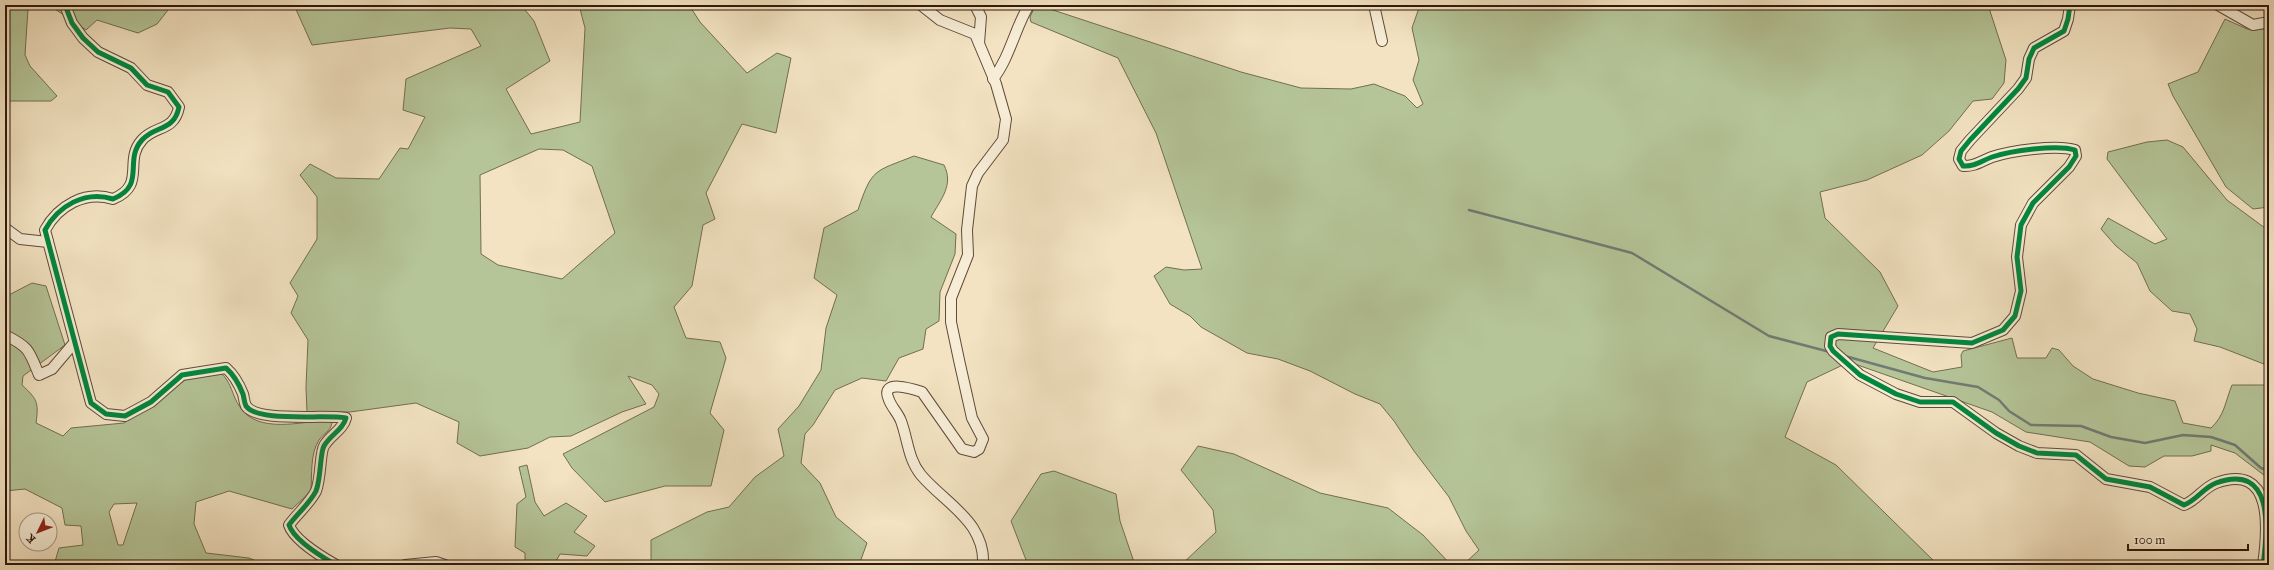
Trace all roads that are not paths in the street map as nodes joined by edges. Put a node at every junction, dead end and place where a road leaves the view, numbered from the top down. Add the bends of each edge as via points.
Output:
1 (65, 5) edge
2 (921, 5) edge
3 (975, 5) edge
4 (1029, 5) edge
5 (1374, 5) edge
6 (2070, 5) edge
7 (2218, 5) edge
8 (2269, 22) edge
9 (1382, 41) dead end
10 (979, 43) junction
11 (993, 79) junction
12 (5, 228) edge
13 (48, 242) junction
14 (5, 335) edge
15 (74, 343) junction
16 (336, 565) edge
17 (405, 565) edge
18 (445, 565) edge
19 (983, 565) edge
20 (2263, 565) edge

1 - 13 street via 72,23 98,52 132,68 147,85 168,92 179,107 170,125 142,140 133,158 132,185 122,195 113,199 100,195 90,196 61,208 50,219 45,230
2 - 10 street via 940,20 975,34
3 - 10 street via 981,17
4 - 11 street via 1020,20 1005,60
5 - 9 street
6 - 20 street via 2064,31 2034,48 2026,78 1970,140 1961,151 1959,159 1963,166 1970,167 1991,157 2013,151 2066,147 2075,150 2076,156 2069,168 2033,203 2021,225 2017,257 2021,291 2015,316 2003,330 1972,343 1838,334 1831,337 1830,346 1833,352 1860,375 1896,394 1920,402 1953,402 2019,446 2037,454 2076,455 2106,479 2150,487 2184,505 2193,502 2204,489 2215,483 2237,478 2247,480 2258,488 2263,499
7 - 8 street via 2253,25
10 - 11 street
11 - 19 street via 1006,119 1005,130 1003,140 978,173 972,186 967,230 968,255 951,298 951,322 972,418 982,439 979,449 974,452 962,449 922,392 896,386 888,393 888,399 902,422 911,460 922,476 971,526 984,555
12 - 13 street via 20,239
13 - 15 street
14 - 15 street via 22,343 28,350 39,375 52,369
15 - 16 street via 91,403 106,414 125,416 151,402 182,375 226,368 234,376 246,406 257,414 271,417 346,418 344,426 322,448 322,469 315,492 289,525 298,537
17 - 18 street via 436,562

